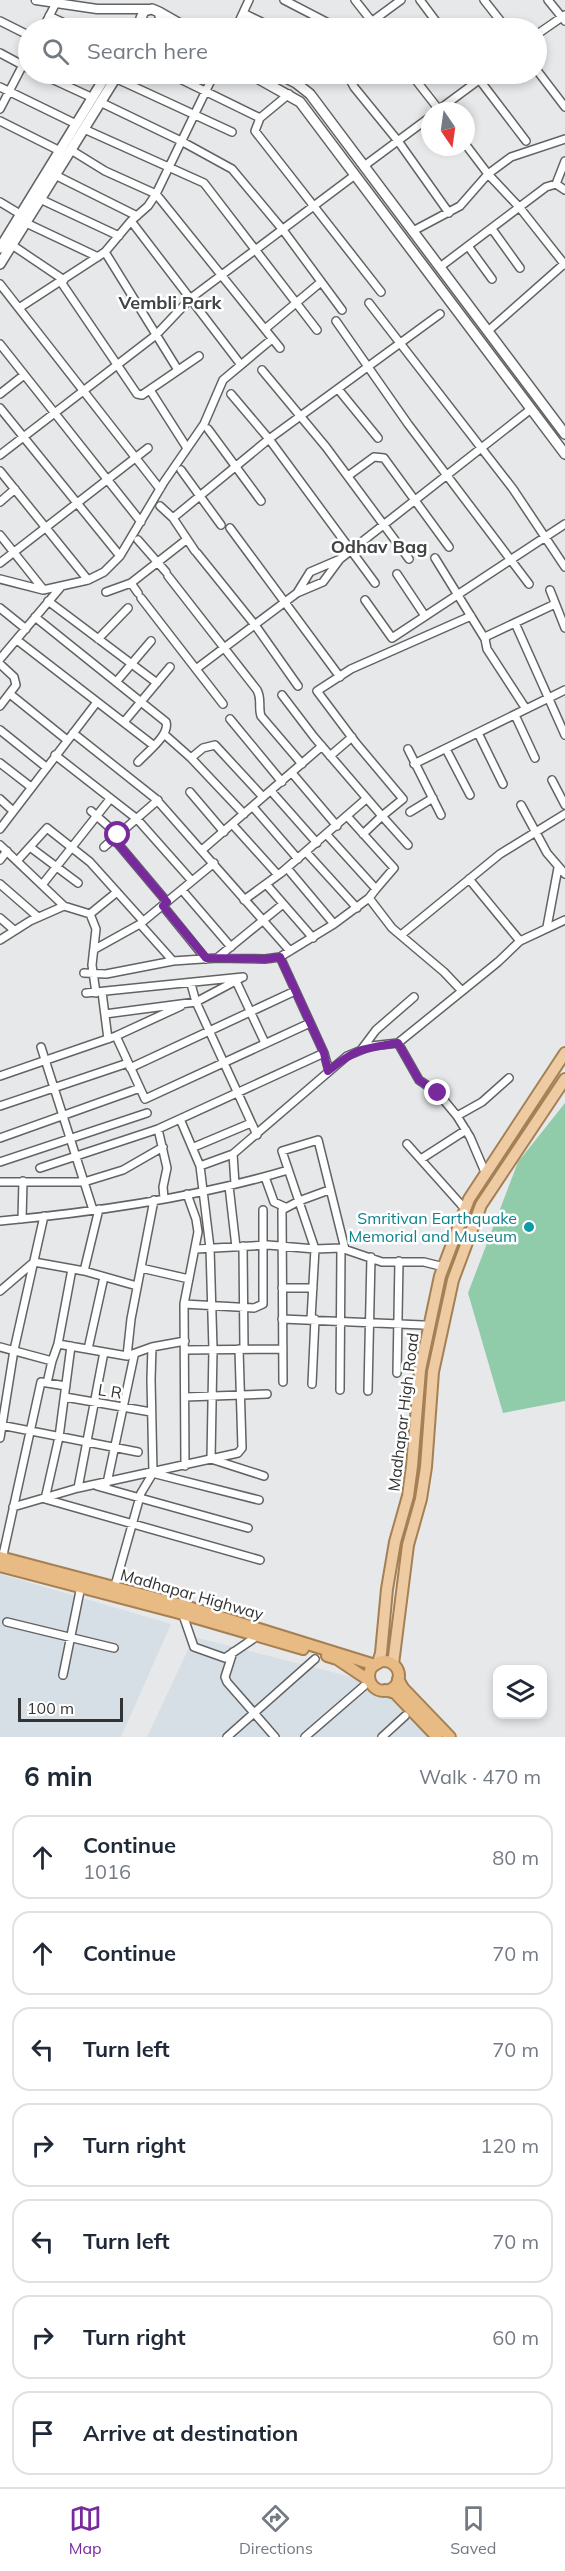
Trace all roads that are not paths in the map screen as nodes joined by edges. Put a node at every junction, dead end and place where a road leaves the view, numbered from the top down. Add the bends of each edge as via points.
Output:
1 (41, 0) edge
2 (249, 0) edge
3 (284, 0) edge
4 (355, 0) edge
5 (401, 0) edge
6 (420, 0) edge
7 (484, 0) edge
8 (548, 0) edge
9 (56, 3) junction
10 (87, 4) edge
11 (155, 7) edge
12 (111, 9) junction
13 (243, 13) junction
14 (49, 16) joint
15 (53, 18) edge
16 (128, 18) edge
17 (172, 18) edge
18 (241, 18) edge
19 (253, 18) edge
20 (319, 18) edge
21 (370, 18) edge
22 (376, 18) edge
23 (434, 18) edge
24 (498, 18) edge
25 (564, 18) edge
26 (0, 21) edge
27 (547, 29) edge
28 (18, 30) edge
29 (0, 54) edge
30 (18, 63) edge
31 (18, 79) edge
32 (547, 83) edge
33 (62, 84) edge
34 (107, 84) edge
35 (131, 84) edge
36 (192, 84) edge
37 (209, 84) edge
38 (270, 84) edge
39 (297, 84) edge
40 (352, 84) edge
41 (419, 84) edge
42 (468, 84) edge
43 (483, 84) edge
44 (0, 87) edge
45 (206, 90) junction
46 (9, 92) junction
47 (290, 94) junction
48 (96, 100) junction
49 (432, 102) edge
50 (449, 102) edge
51 (565, 107) edge
52 (0, 109) edge
53 (193, 115) junction
54 (260, 118) junction
55 (0, 121) edge
56 (421, 124) edge
57 (80, 127) junction
58 (232, 132) dead end
59 (565, 139) edge
60 (181, 141) junction
61 (398, 141) junction
62 (526, 141) dead end
63 (70, 150) junction
64 (60, 151) junction
65 (474, 156) edge
66 (565, 161) edge
67 (364, 166) junction
68 (168, 167) junction
69 (488, 174) junction
70 (55, 175) junction
71 (355, 175) junction
72 (556, 184) junction
73 (565, 190) edge
74 (156, 194) junction
75 (40, 199) junction
76 (0, 202) edge
77 (314, 206) junction
78 (520, 208) junction
79 (449, 213) junction
80 (134, 218) junction
81 (23, 219) junction
82 (492, 229) junction
83 (283, 230) junction
84 (413, 231) junction
85 (119, 236) junction
86 (12, 245) junction
87 (468, 246) junction
88 (0, 248) edge
89 (254, 249) junction
90 (105, 252) junction
91 (98, 257) junction
92 (0, 264) edge
93 (565, 264) edge
94 (440, 267) junction
95 (520, 268) dead end
96 (221, 275) junction
97 (492, 279) dead end
98 (63, 281) junction
99 (321, 282) junction
100 (0, 284) edge
101 (381, 292) dead end
102 (191, 298) junction
103 (296, 303) junction
104 (369, 303) dead end
105 (19, 308) junction
106 (342, 310) dead end
107 (440, 314) dead end
108 (336, 321) dead end
109 (265, 329) junction
110 (317, 330) dead end
111 (488, 331) junction
112 (156, 335) junction
113 (272, 339) junction
114 (0, 344) edge
115 (400, 344) junction
116 (280, 348) dead end
117 (199, 356) dead end
118 (118, 364) junction
119 (241, 365) junction
120 (367, 366) junction
121 (178, 370) junction
122 (262, 370) dead end
123 (24, 375) junction
124 (338, 389) junction
125 (150, 390) junction
126 (82, 392) junction
127 (0, 394) edge
128 (231, 394) dead end
129 (0, 408) edge
130 (531, 409) junction
131 (54, 413) junction
132 (300, 415) junction
133 (208, 429) dead end
134 (565, 434) edge
135 (23, 437) junction
136 (378, 438) dead end
137 (269, 439) junction
138 (148, 448) dead end
139 (187, 448) junction
140 (482, 448) junction
141 (0, 454) edge
142 (565, 454) edge
143 (135, 458) junction
144 (235, 467) junction
145 (181, 470) dead end
146 (0, 471) edge
147 (348, 476) junction
148 (448, 476) junction
149 (108, 480) junction
150 (15, 489) junction
151 (160, 489) junction
152 (200, 496) junction
153 (261, 501) dead end
154 (414, 501) junction
155 (0, 502) edge
156 (76, 503) junction
157 (160, 506) dead end
158 (173, 518) junction
159 (141, 522) junction
160 (384, 524) junction
161 (565, 524) edge
162 (221, 525) dead end
163 (46, 528) junction
164 (230, 528) dead end
165 (0, 535) edge
166 (546, 537) junction
167 (138, 540) dead end
168 (186, 540) junction
169 (449, 547) dead end
170 (351, 550) junction
171 (14, 552) junction
172 (120, 556) junction
173 (435, 558) dead end
174 (340, 559) junction
175 (409, 559) dead end
176 (512, 559) junction
177 (158, 562) junction
178 (0, 563) edge
179 (565, 567) edge
180 (397, 574) dead end
181 (0, 579) edge
182 (88, 580) junction
183 (131, 583) junction
184 (375, 583) dead end
185 (529, 584) dead end
186 (60, 587) junction
187 (43, 590) junction
188 (550, 590) dead end
189 (106, 592) dead end
190 (297, 593) junction
191 (458, 593) junction
192 (366, 600) dead end
193 (48, 602) junction
194 (285, 602) junction
195 (555, 604) junction
196 (0, 608) edge
197 (128, 608) dead end
198 (35, 616) junction
199 (425, 616) junction
200 (471, 616) junction
201 (515, 623) junction
202 (255, 625) junction
203 (565, 628) edge
204 (26, 629) junction
205 (98, 639) junction
206 (485, 639) junction
207 (17, 640) junction
208 (151, 640) dead end
209 (225, 647) junction
210 (0, 659) edge
211 (130, 663) junction
212 (0, 664) edge
213 (170, 667) dead end
214 (196, 669) junction
215 (340, 676) junction
216 (117, 681) junction
217 (157, 683) junction
218 (298, 686) dead end
219 (565, 690) edge
220 (10, 694) junction
221 (282, 695) dead end
222 (548, 699) junction
223 (140, 701) junction
224 (97, 702) junction
225 (223, 704) dead end
226 (0, 706) edge
227 (526, 710) junction
228 (515, 715) junction
229 (230, 719) dead end
230 (124, 722) junction
231 (0, 730) edge
232 (73, 733) junction
233 (478, 733) junction
234 (164, 734) junction
235 (565, 735) edge
236 (352, 737) junction
237 (67, 740) junction
238 (153, 745) junction
239 (322, 746) junction
240 (408, 749) dead end
241 (446, 749) junction
242 (55, 755) junction
243 (330, 756) junction
244 (191, 758) junction
245 (536, 758) dead end
246 (138, 762) dead end
247 (0, 763) edge
248 (302, 764) junction
249 (414, 764) junction
250 (46, 767) junction
251 (292, 773) junction
252 (552, 780) dead end
253 (282, 782) junction
254 (503, 784) dead end
255 (31, 788) junction
256 (271, 791) junction
257 (190, 792) dead end
258 (470, 795) dead end
259 (263, 797) junction
260 (366, 798) junction
261 (433, 798) junction
262 (0, 799) edge
263 (110, 799) junction
264 (158, 800) junction
265 (521, 805) dead end
266 (565, 805) edge
267 (252, 807) junction
268 (14, 811) junction
269 (410, 812) dead end
270 (94, 814) junction
271 (244, 814) junction
272 (565, 814) edge
273 (441, 815) dead end
274 (347, 816) junction
275 (382, 816) junction
276 (137, 819) junction
277 (232, 824) junction
278 (337, 826) junction
279 (0, 829) edge
280 (224, 832) junction
281 (536, 833) junction
282 (363, 834) junction
283 (327, 835) junction
284 (116, 837) junction
285 (317, 843) junction
286 (0, 845) edge
287 (408, 845) dead end
288 (30, 847) junction
289 (104, 847) dead end
290 (73, 848) junction
291 (202, 850) junction
292 (7, 851) junction
293 (306, 852) junction
294 (298, 859) junction
295 (0, 860) edge
296 (17, 861) junction
297 (214, 863) junction
298 (57, 868) junction
299 (287, 868) junction
300 (558, 868) junction
301 (565, 874) edge
302 (278, 875) junction
303 (469, 879) junction
304 (192, 881) junction
305 (0, 884) edge
306 (78, 884) dead end
307 (266, 884) junction
308 (42, 885) junction
309 (376, 889) junction
310 (182, 890) junction
311 (117, 892) junction
312 (369, 898) junction
313 (244, 900) junction
314 (165, 904) junction
315 (283, 904) junction
316 (64, 906) junction
317 (357, 908) junction
318 (90, 914) junction
319 (38, 917) junction
320 (0, 918) edge
321 (565, 920) edge
322 (262, 921) junction
323 (141, 923) junction
324 (333, 924) junction
325 (547, 927) junction
326 (14, 930) junction
327 (401, 935) junction
328 (313, 938) junction
329 (0, 940) edge
330 (520, 941) junction
331 (231, 947) junction
332 (95, 949) junction
333 (290, 951) junction
334 (280, 957) junction
335 (206, 958) junction
336 (217, 958) junction
337 (173, 961) junction
338 (84, 973) dead end
339 (93, 975) junction
340 (236, 981) junction
341 (191, 984) junction
342 (295, 991) junction
343 (462, 991) junction
344 (99, 992) junction
345 (86, 993) dead end
346 (414, 998) dead end
347 (196, 1002) junction
348 (181, 1006) junction
349 (251, 1011) junction
350 (105, 1014) junction
351 (310, 1023) junction
352 (210, 1029) junction
353 (112, 1037) junction
354 (265, 1043) junction
355 (398, 1043) junction
356 (40, 1047) dead end
357 (361, 1050) junction
358 (324, 1053) junction
359 (565, 1053) edge
360 (45, 1060) junction
361 (224, 1062) junction
362 (129, 1066) junction
363 (328, 1071) junction
364 (0, 1076) edge
365 (509, 1078) dead end
366 (565, 1079) edge
367 (140, 1088) junction
368 (54, 1089) junction
369 (237, 1092) junction
370 (0, 1106) edge
371 (147, 1113) dead end
372 (62, 1116) junction
373 (457, 1116) junction
374 (180, 1119) junction
375 (251, 1123) junction
376 (158, 1129) junction
377 (466, 1130) junction
378 (256, 1135) junction
379 (0, 1138) edge
380 (70, 1139) junction
381 (407, 1144) dead end
382 (163, 1147) junction
383 (194, 1147) junction
384 (233, 1154) junction
385 (76, 1157) junction
386 (421, 1159) junction
387 (0, 1162) edge
388 (200, 1166) junction
389 (40, 1168) dead end
390 (288, 1170) junction
391 (485, 1172) junction
392 (265, 1177) junction
393 (23, 1181) junction
394 (0, 1182) edge
395 (84, 1182) junction
396 (232, 1185) junction
397 (205, 1191) junction
398 (329, 1191) junction
399 (187, 1194) junction
400 (164, 1198) junction
401 (154, 1200) junction
402 (299, 1201) junction
403 (285, 1207) junction
404 (96, 1209) junction
405 (465, 1209) junction
406 (263, 1210) dead end
407 (44, 1216) junction
408 (22, 1219) junction
409 (0, 1221) edge
410 (264, 1245) junction
411 (240, 1246) junction
412 (282, 1246) junction
413 (210, 1248) junction
414 (196, 1249) junction
415 (315, 1249) junction
416 (343, 1249) junction
417 (371, 1257) junction
418 (399, 1261) junction
419 (34, 1262) junction
420 (444, 1267) junction
421 (141, 1268) junction
422 (72, 1269) junction
423 (84, 1271) junction
424 (104, 1277) junction
425 (189, 1279) junction
426 (137, 1286) junction
427 (282, 1288) junction
428 (312, 1288) junction
429 (0, 1291) edge
430 (184, 1304) junction
431 (212, 1306) junction
432 (243, 1307) junction
433 (282, 1319) junction
434 (313, 1319) junction
435 (341, 1322) junction
436 (371, 1322) junction
437 (398, 1323) junction
438 (423, 1325) dead end
439 (58, 1344) junction
440 (185, 1345) junction
441 (71, 1346) junction
442 (0, 1347) edge
443 (152, 1347) junction
444 (88, 1349) junction
445 (213, 1349) junction
446 (241, 1349) junction
447 (283, 1349) junction
448 (14, 1350) junction
449 (104, 1352) junction
450 (130, 1356) junction
451 (52, 1361) junction
452 (397, 1373) dead end
453 (283, 1382) dead end
454 (47, 1383) junction
455 (312, 1384) dead end
456 (66, 1386) junction
457 (340, 1390) dead end
458 (368, 1391) dead end
459 (267, 1394) dead end
460 (240, 1395) junction
461 (4, 1396) edge
462 (185, 1396) junction
463 (213, 1396) junction
464 (65, 1397) junction
465 (95, 1403) junction
466 (123, 1407) junction
467 (151, 1412) junction
468 (1, 1426) edge
469 (30, 1432) junction
470 (59, 1437) junction
471 (0, 1438) edge
472 (88, 1441) junction
473 (115, 1447) junction
474 (138, 1452) dead end
475 (211, 1459) junction
476 (185, 1466) junction
477 (153, 1473) junction
478 (264, 1476) dead end
479 (107, 1483) junction
480 (95, 1485) junction
481 (78, 1488) junction
482 (140, 1497) junction
483 (45, 1499) junction
484 (259, 1500) dead end
485 (13, 1507) junction
486 (131, 1525) junction
487 (248, 1528) dead end
488 (1, 1559) edge
489 (260, 1560) dead end
490 (80, 1591) dead end
491 (114, 1592) junction
492 (184, 1618) dead end
493 (7, 1622) dead end
494 (71, 1637) junction
495 (253, 1639) dead end
496 (114, 1648) dead end
497 (233, 1652) junction
498 (315, 1659) dead end
499 (376, 1664) junction
500 (393, 1664) junction
501 (63, 1676) dead end
502 (398, 1679) junction
503 (367, 1684) junction
504 (385, 1690) junction
505 (254, 1712) junction
506 (405, 1716) dead end
507 (227, 1737) edge
508 (275, 1737) edge
509 (305, 1737) edge
510 (382, 1737) edge
511 (437, 1737) edge
512 (450, 1737) edge

1 - 9 street
2 - 13 street
3 - 20 street
4 - 21 street
5 - 22 street
6 - 23 street
7 - 24 street
8 - 25 street
9 - 10 street
9 - 14 street
10 - 12 street
11 - 12 street
11 - 17 main road
12 - 16 street
13 - 18 street
13 - 19 street
14 - 15 street
25 - 27 street
26 - 28 street
29 - 30 street
31 - 46 street
32 - 51 street
33 - 48 street
34 - 48 main road
35 - 53 street
36 - 45 street
37 - 45 street
38 - 47 main road
39 - 67 main road via 310,94
40 - 61 street
41 - 49 street
42 - 50 street
43 - 62 street
44 - 46 street
45 - 53 street
45 - 54 street
46 - 52 street
46 - 57 street
47 - 54 street
47 - 71 main road
48 - 57 main road
48 - 60 street
53 - 58 street
53 - 60 street
54 - 77 street via 255,125 257,136
55 - 64 street
56 - 61 street
57 - 63 main road
57 - 64 main road
57 - 68 street
59 - 69 street via 511,157
60 - 68 street
60 - 83 street via 232,169
61 - 67 street
61 - 79 street
63 - 70 main road
63 - 74 street via 114,176
64 - 81 main road
65 - 69 street
66 - 72 street
67 - 84 main road
68 - 74 street
68 - 89 street via 204,183
69 - 78 street
69 - 79 street
70 - 75 main road
70 - 80 street
71 - 77 street
71 - 130 main road
72 - 73 street
72 - 78 street
74 - 80 street
74 - 96 street
75 - 81 main road
75 - 85 street
76 - 81 street
77 - 83 street
77 - 101 street
78 - 82 street
78 - 93 street
79 - 84 street
80 - 85 street
80 - 102 street
81 - 86 main road
81 - 88 main road
81 - 91 street
82 - 87 street
82 - 95 street
83 - 89 street
83 - 99 street
84 - 94 main road
85 - 90 street
86 - 92 main road
86 - 98 street
87 - 94 street
87 - 97 street
89 - 96 street
89 - 103 street
90 - 91 street
90 - 112 street
91 - 98 street
93 - 111 street
94 - 111 main road
96 - 102 street
96 - 109 street
98 - 105 street
98 - 118 street
99 - 103 street
99 - 106 street
100 - 105 street
102 - 112 street
102 - 119 street
103 - 109 street
103 - 110 street
104 - 115 street
105 - 126 street
107 - 115 street
108 - 120 street
109 - 113 street
111 - 134 main road
112 - 118 street
112 - 121 street
113 - 116 street
113 - 119 street
114 - 123 street
115 - 120 street
115 - 140 street
117 - 121 street
118 - 125 street via 137,394
118 - 126 street
119 - 139 street via 223,380 204,424
120 - 124 street
120 - 148 street
121 - 125 street
122 - 132 street
123 - 127 street
123 - 131 street
124 - 132 street
124 - 136 street
125 - 139 street
126 - 131 street
126 - 143 street
128 - 137 street
129 - 135 street
130 - 140 street
130 - 142 main road
131 - 135 street
131 - 149 street
132 - 137 street
132 - 147 street
133 - 144 street
135 - 141 street
135 - 156 street
137 - 144 street
137 - 170 street
138 - 143 street
139 - 151 street
140 - 148 street
140 - 166 street
143 - 149 street
143 - 151 street
144 - 152 street
144 - 153 street
145 - 152 street
146 - 150 street
147 - 154 street via 380,456
147 - 160 street
148 - 154 street
148 - 176 street
149 - 156 street
149 - 159 street
150 - 155 street
150 - 163 street
151 - 159 street
152 - 158 street
152 - 162 street
154 - 160 street
154 - 169 street
156 - 163 street
156 - 172 street
157 - 158 street
158 - 168 street
159 - 172 street
160 - 170 street
160 - 175 street
161 - 166 street
163 - 171 street
163 - 182 street
164 - 194 street
165 - 171 street
166 - 176 street
166 - 179 street
167 - 177 street
168 - 177 street
168 - 202 street
170 - 174 street
170 - 184 street
171 - 178 street
171 - 187 street
172 - 182 street via 104,572
173 - 191 street
174 - 190 street via 323,582
174 - 190 street via 310,572
176 - 185 street
176 - 191 street
177 - 183 street
177 - 209 street
180 - 199 street
181 - 187 street
182 - 186 street
183 - 189 street
183 - 214 street
186 - 187 street
186 - 193 street
188 - 195 street
190 - 194 street
191 - 199 street
191 - 200 street
192 - 199 street via 392,638
193 - 198 street
193 - 205 street
194 - 202 street
194 - 215 street
195 - 201 street
195 - 203 street
196 - 204 street
197 - 205 street
198 - 204 street
198 - 216 street
200 - 206 street
200 - 215 street
201 - 206 street
201 - 222 street
202 - 209 street
202 - 218 street
204 - 207 street
205 - 211 street
206 - 227 street via 487,649
207 - 210 street
207 - 224 street
208 - 211 street
209 - 214 street
209 - 248 street via 257,690 261,716
211 - 216 street
211 - 217 street
212 - 220 street via 14,677 15,688
213 - 217 street
214 - 225 street
215 - 236 street via 317,691
216 - 223 street
217 - 223 street
219 - 222 street
220 - 226 street
220 - 237 street
221 - 239 street
222 - 227 street
222 - 235 street
223 - 230 street
223 - 234 street via 166,722
224 - 230 street
224 - 232 street
227 - 228 street
228 - 233 street
228 - 245 street
229 - 253 street
230 - 238 street
231 - 250 street
232 - 237 street
232 - 264 street
233 - 241 street
233 - 254 street
234 - 238 street
234 - 244 street
236 - 243 street
236 - 275 street via 403,799
237 - 242 street
238 - 246 street
239 - 243 street
239 - 248 street
240 - 249 street
241 - 249 street
241 - 258 street
242 - 250 street
242 - 263 street
243 - 260 street
244 - 259 street via 202,748 215,745
244 - 271 street
247 - 255 street
248 - 251 street
249 - 261 street
250 - 255 street
251 - 253 street
251 - 278 street
252 - 266 street
253 - 256 street
255 - 268 street
256 - 259 street
256 - 285 street
257 - 280 street
259 - 267 street
260 - 274 street
260 - 275 street
261 - 269 street
261 - 273 street
262 - 268 street
263 - 270 street
263 - 276 street
264 - 276 street
264 - 291 street
265 - 281 street
267 - 271 street
267 - 294 street
268 - 279 street
270 - 284 street
270 - 290 street
271 - 277 street
272 - 281 street
274 - 278 street
274 - 282 street
275 - 282 street
275 - 287 street
276 - 284 street
276 - 304 street
277 - 280 street
277 - 302 street
278 - 283 street
280 - 291 street
281 - 300 street
281 - 303 street via 515,843
282 - 309 street via 394,868
283 - 285 street
283 - 309 street
284 - 289 street
284 - 314 street
285 - 293 street
286 - 292 street
288 - 290 street via 47,828
288 - 296 street
288 - 298 street
290 - 298 street
290 - 311 street
291 - 297 street
292 - 295 street
292 - 296 street
293 - 294 street
293 - 317 street
294 - 299 street
296 - 308 street
297 - 304 street
297 - 313 street
298 - 306 street
298 - 308 street
299 - 302 street
299 - 324 street
300 - 301 street
300 - 325 street
302 - 307 street
303 - 327 street
303 - 330 street
304 - 310 street
305 - 319 street
307 - 313 street
307 - 315 street
308 - 316 street
309 - 312 street
310 - 314 street
310 - 331 street
311 - 318 street
311 - 323 street
312 - 317 street
312 - 327 street
313 - 322 street
314 - 323 street
314 - 335 street
315 - 322 street
315 - 328 street
316 - 318 street
316 - 319 street
317 - 324 street
318 - 332 street via 96,929
319 - 326 street
320 - 326 street
321 - 325 street
322 - 331 street
322 - 333 street
323 - 332 street
323 - 337 street
324 - 328 street
325 - 330 street
326 - 329 street
327 - 343 street
328 - 333 street
330 - 343 street
331 - 336 street
332 - 339 street
333 - 334 street
334 - 336 street
334 - 342 street
335 - 336 street
335 - 337 street
337 - 339 street
338 - 339 street
339 - 344 street
340 - 341 street via 243,977
340 - 347 street
340 - 349 street
341 - 344 street
341 - 347 street
342 - 349 street
342 - 351 street
343 - 355 street
344 - 345 street
344 - 350 street
346 - 357 street via 376,1030
347 - 348 street
347 - 352 street
348 - 350 street
348 - 353 street
349 - 352 street
349 - 354 street
350 - 353 street
351 - 354 street
351 - 358 street
352 - 361 street
352 - 362 street
353 - 360 street
353 - 362 street
354 - 361 street
355 - 357 street
355 - 373 street via 419,1080 438,1093
356 - 360 street
357 - 363 street
358 - 363 street
358 - 369 street
359 - 391 main road, Madhapar High Road
360 - 364 street
360 - 368 street
361 - 367 street via 145,1099
361 - 369 street
362 - 367 street
362 - 368 street
363 - 378 street
365 - 373 street via 482,1102
366 - 500 main road via 481,1205 453,1280 434,1372 426,1467 402,1579
367 - 372 street
368 - 370 street
368 - 372 street
369 - 374 street
369 - 375 street
371 - 380 street
372 - 379 street
372 - 380 street
373 - 377 street
374 - 376 street
374 - 383 street
375 - 378 street
375 - 383 street
376 - 382 street
376 - 385 street
377 - 386 street
377 - 391 street
378 - 384 street
380 - 385 street
380 - 387 street
381 - 386 street
382 - 395 street via 123,1170
382 - 400 street
383 - 388 street
384 - 388 street
384 - 396 street
385 - 389 street
385 - 395 street
386 - 405 street
388 - 397 street
390 - 392 street
390 - 398 street via 282,1151 318,1140
390 - 402 street
391 - 405 main road, Madhapar High Road
392 - 396 street
392 - 403 street via 274,1202
393 - 394 street
393 - 395 street
393 - 408 street
395 - 404 street
396 - 397 street
396 - 411 street
397 - 399 street
397 - 413 street
398 - 402 street
398 - 416 street
399 - 400 street
399 - 414 street via 198,1226
400 - 401 street
401 - 404 street
401 - 421 street
402 - 403 street
402 - 415 street
403 - 412 street via 281,1215
404 - 407 street
404 - 423 street
405 - 420 main road, Madhapar High Road
406 - 410 street
407 - 408 street
407 - 419 street
408 - 409 street
410 - 411 street
410 - 412 street
410 - 432 street via 263,1304
411 - 413 street
411 - 432 street
412 - 415 street
412 - 427 street
413 - 414 street
413 - 431 street
414 - 425 street
415 - 416 street
415 - 428 street
416 - 417 street
416 - 435 street
417 - 418 street via 382,1262
417 - 436 street
418 - 420 street
418 - 437 street
419 - 422 street
419 - 429 street
419 - 448 street
420 - 499 main road, Madhapar High Road via 420,1371 408,1496 395,1542 381,1653
421 - 425 street
421 - 426 street
422 - 423 street
422 - 439 street
423 - 424 street
424 - 426 street
424 - 444 street
425 - 430 street
426 - 450 street
427 - 428 street
427 - 433 street
428 - 434 street
430 - 431 street
430 - 440 street
431 - 432 street
431 - 445 street
432 - 446 street
433 - 434 street
433 - 447 street
434 - 435 street
434 - 455 street
435 - 436 street
435 - 457 street
436 - 437 street
436 - 458 street
437 - 438 street
437 - 452 street
439 - 441 street
439 - 451 street
440 - 443 street
440 - 445 street
440 - 462 street
441 - 444 street
441 - 456 street
442 - 448 street
443 - 450 street
443 - 467 street
444 - 449 street
445 - 446 street
445 - 463 street
446 - 447 street
446 - 460 street
447 - 453 street
448 - 451 street
448 - 461 street
449 - 450 street
449 - 465 street
450 - 466 street
451 - 454 street
454 - 456 street
454 - 469 street via 41,1382
456 - 464 street
459 - 460 street
460 - 463 street
460 - 475 street via 242,1448 238,1453
461 - 468 street
462 - 463 street
462 - 476 street
463 - 475 street
464 - 465 street, L R
464 - 470 street
465 - 466 street, L R
465 - 472 street
466 - 467 street, L R
466 - 473 street
467 - 477 street
468 - 469 street
468 - 471 street
469 - 470 street
469 - 485 street
470 - 472 street
470 - 483 street
472 - 473 street
472 - 481 street
473 - 474 street
473 - 479 street
475 - 476 street
475 - 478 street
476 - 477 street
477 - 479 street
477 - 482 street
477 - 484 street
479 - 480 street
480 - 481 street
480 - 482 street
481 - 483 street
482 - 486 street
482 - 487 street
483 - 485 street
483 - 486 street
485 - 488 street
486 - 489 street
486 - 491 street
488 - 491 highway, Madhapar Highway
490 - 494 street
491 - 499 highway, Madhapar Highway via 194,1609
491 - 503 highway, Madhapar Highway via 337,1659
492 - 497 street via 194,1647 225,1658
493 - 494 street
494 - 496 street
494 - 501 street
495 - 497 street
497 - 505 street via 225,1677
498 - 505 street
499 - 500 highway
499 - 503 highway
500 - 502 highway
502 - 504 highway
502 - 512 highway
503 - 504 highway
503 - 509 street
504 - 511 highway via 395,1693
505 - 507 street
505 - 508 street
506 - 510 street

